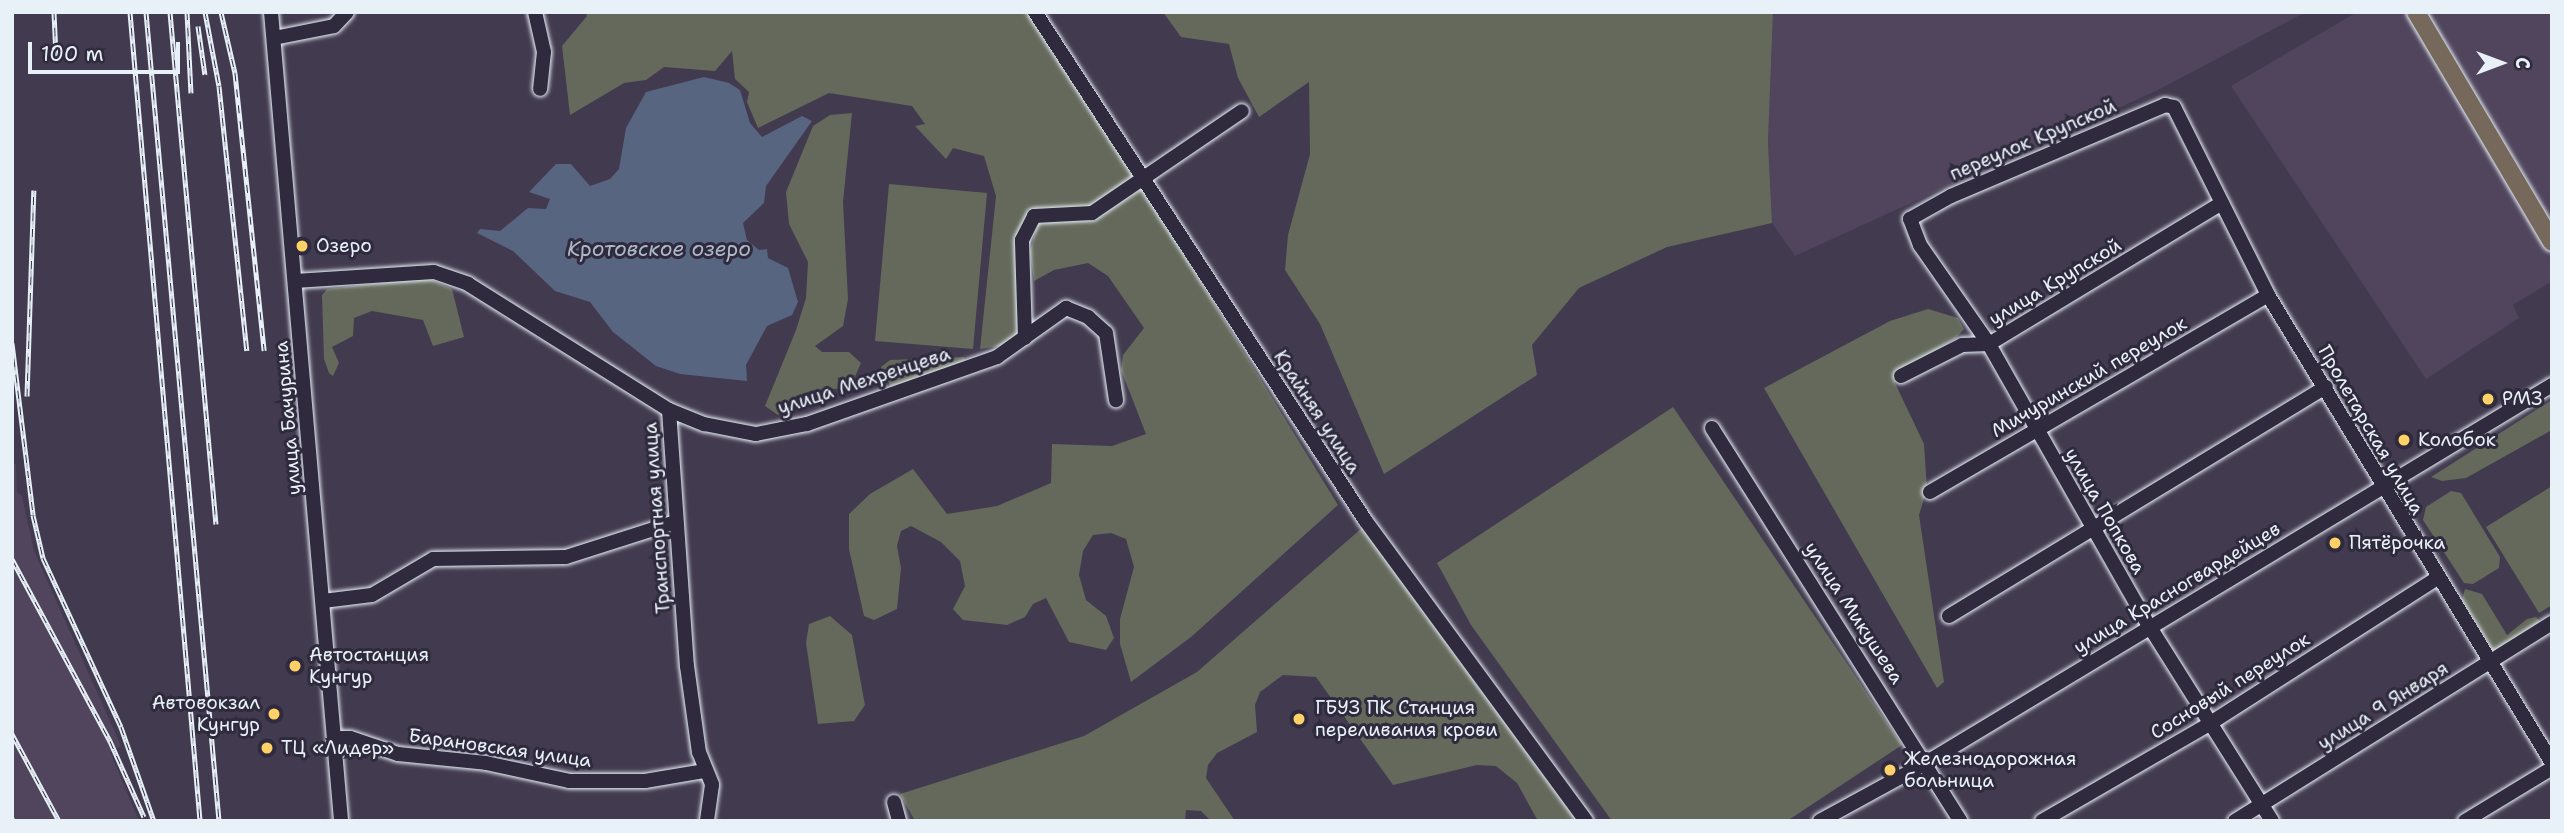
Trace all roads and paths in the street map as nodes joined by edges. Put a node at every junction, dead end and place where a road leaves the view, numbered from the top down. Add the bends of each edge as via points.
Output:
1 (271, 12) edge
2 (347, 12) edge
3 (535, 12) edge
4 (1035, 12) edge
5 (2416, 12) edge
6 (274, 38) junction
7 (540, 89) dead end
8 (2174, 107) joint
9 (1242, 111) dead end
10 (1144, 179) junction
11 (2222, 203) junction
12 (1910, 219) joint
13 (2552, 242) edge
14 (295, 281) junction
15 (2267, 295) junction
16 (1025, 338) junction
17 (1989, 344) junction
18 (1901, 376) dead end
19 (2552, 385) edge
20 (2326, 387) junction
21 (1116, 400) dead end
22 (669, 410) junction
23 (1712, 428) dead end
24 (2036, 431) junction
25 (2383, 486) junction
26 (1930, 492) dead end
27 (676, 522) junction
28 (2093, 526) junction
29 (2436, 579) junction
30 (323, 601) junction
31 (1949, 616) dead end
32 (2552, 623) edge
33 (2150, 626) junction
34 (2490, 662) junction
35 (2209, 724) junction
36 (334, 738) junction
37 (1924, 764) junction
38 (2552, 766) edge
39 (705, 771) junction
40 (894, 802) dead end
41 (2261, 804) junction
42 (341, 821) edge
43 (707, 821) edge
44 (899, 821) edge
45 (1586, 821) edge
46 (1820, 821) edge
47 (1960, 821) edge
48 (2042, 821) edge
49 (2235, 821) edge
50 (2272, 821) edge
51 (2465, 821) edge

1 - 6 street, улица Бачурина
2 - 6 street via 334,26
3 - 7 street via 544,52
4 - 10 street, Крайняя улица
5 - 13 main road
6 - 14 street, улица Бачурина
8 - 11 street, Пролетарская улица
8 - 12 street, переулок Крупской via 2152,110 1951,196
9 - 10 street
10 - 16 street via 1092,213 1034,216 1022,240
10 - 45 street, Крайняя улица via 1365,520
11 - 15 street, Пролетарская улица
11 - 17 street, улица Крупской
12 - 17 street, улица Попкова via 1920,245
14 - 22 street, Транспортная улица via 434,272 468,284
14 - 30 street, улица Бачурина
15 - 20 street, Пролетарская улица
15 - 24 street, Мичуринский переулок
16 - 21 street, улица Мехренцева via 1066,307 1088,317 1106,333
16 - 22 street, улица Мехренцева via 997,357 807,424 756,434 704,424
17 - 18 street, улица Крупской via 1962,345
17 - 24 street, улица Попкова
19 - 25 street, улица Красногвардейцев
20 - 25 street, Пролетарская улица
20 - 28 street
22 - 27 street, Транспортная улица
23 - 37 street, улица Микушева
24 - 26 street, Мичуринский переулок
24 - 28 street, улица Попкова
25 - 29 street, Пролетарская улица
25 - 33 street, улица Красногвардейцев
27 - 30 street via 566,557 433,559 372,595
27 - 39 street, Транспортная улица via 687,666
28 - 31 street
28 - 33 street, улица Попкова
29 - 34 street, Пролетарская улица
29 - 35 street, Сосновый переулок
30 - 36 street, улица Бачурина
32 - 34 street, улица 9 Января
33 - 35 street, улица Попкова
33 - 37 street, улица Красногвардейцев
34 - 38 street, Пролетарская улица
34 - 41 street, улица 9 Января
35 - 41 street, улица Попкова
35 - 48 street, Сосновый переулок
36 - 39 street, Барановская улица via 569,781 645,780
36 - 42 street, улица Бачурина
37 - 46 street, улица Красногвардейцев
37 - 47 street, улица Микушева
38 - 51 street
39 - 43 street, Транспортная улица via 712,785
40 - 44 street
41 - 49 street, улица 9 Января
41 - 50 street, улица Попкова

